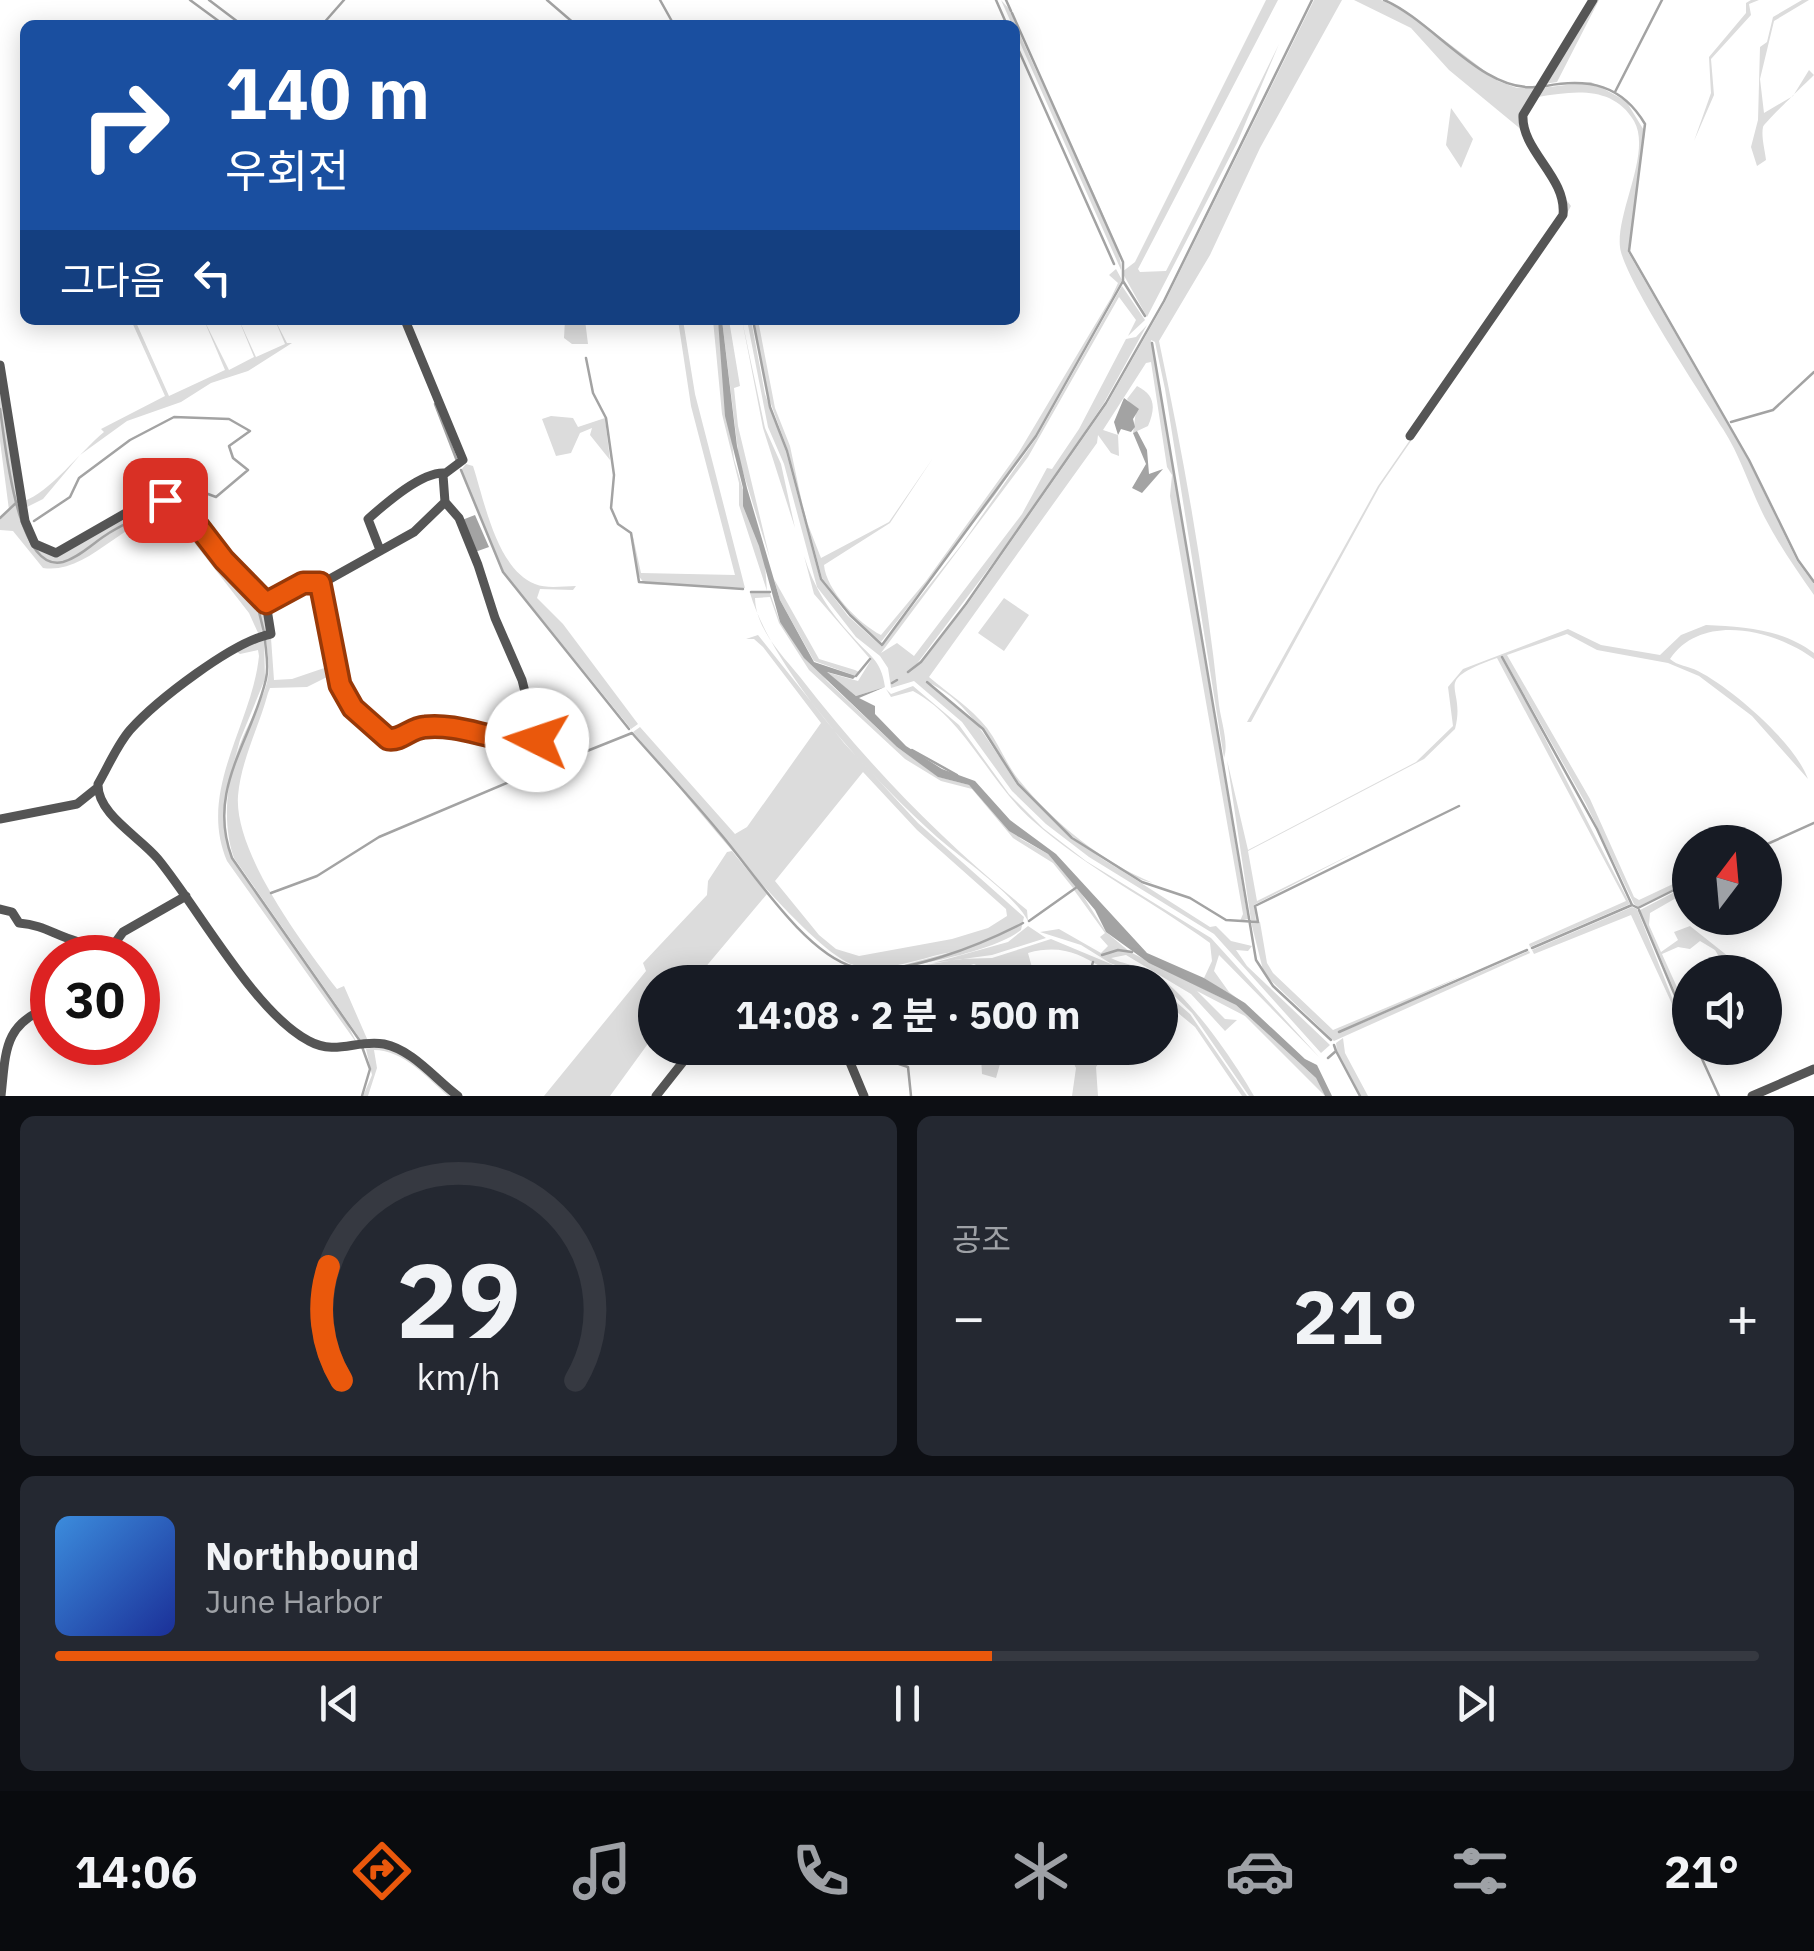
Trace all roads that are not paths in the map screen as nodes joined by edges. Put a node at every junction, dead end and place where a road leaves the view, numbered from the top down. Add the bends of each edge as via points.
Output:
1 (1593, 0) edge
2 (408, 325) edge
3 (0, 365) edge
4 (1410, 436) dead end
5 (444, 473) junction
6 (445, 502) junction
7 (380, 550) junction
8 (320, 583) junction
9 (266, 603) junction
10 (98, 788) junction
11 (70, 806) junction
12 (109, 812) junction
13 (0, 819) edge
14 (186, 896) junction
15 (0, 909) edge
16 (58, 935) edge
17 (121, 935) edge
18 (30, 1015) edge
19 (681, 1065) edge
20 (851, 1065) edge
21 (1814, 1069) edge
22 (0, 1096) edge
23 (458, 1096) edge
24 (656, 1096) edge
25 (864, 1096) edge
26 (1752, 1096) edge

1 - 4 street via 1524,115 1525,130 1563,198 1563,215
2 - 5 street via 463,460
3 - 9 street via 24,521 38,547 56,553 138,506 170,500 181,504
5 - 6 street
5 - 7 street via 371,516
6 - 7 street via 414,532
6 - 8 street via 478,565 537,740 426,726 388,739 353,708 340,685
7 - 8 street
8 - 9 street via 303,583
9 - 10 street via 272,631 223,655 136,724
10 - 11 street
10 - 12 street
11 - 12 street
11 - 13 street
12 - 14 street via 144,842
14 - 17 street
14 - 23 street via 285,1023 324,1047 382,1044 404,1052
15 - 16 street via 12,912 19,924 49,926
18 - 22 street via 5,1044
19 - 24 street
20 - 25 street
21 - 26 street

